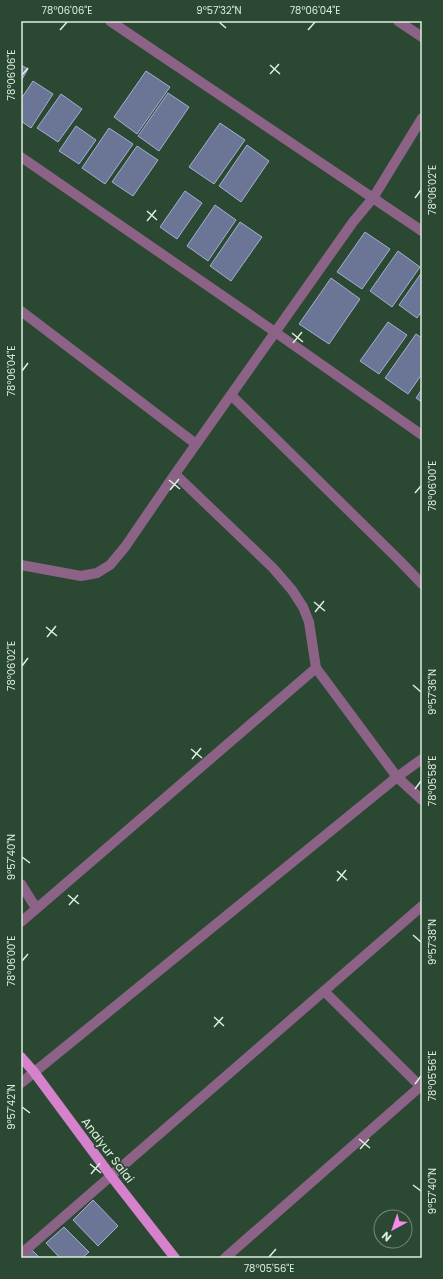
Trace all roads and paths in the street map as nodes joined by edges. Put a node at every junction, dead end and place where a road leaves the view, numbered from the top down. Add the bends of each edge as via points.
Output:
1 (110, 21) edge
2 (398, 21) edge
3 (422, 38) edge
4 (422, 118) edge
5 (21, 157) edge
6 (373, 198) junction
7 (422, 231) edge
8 (21, 311) edge
9 (275, 332) junction
10 (231, 395) junction
11 (422, 435) edge
12 (196, 444) junction
13 (175, 474) junction
14 (21, 566) edge
15 (422, 584) edge
16 (316, 668) junction
17 (422, 759) edge
18 (397, 777) junction
19 (422, 800) edge
20 (21, 884) edge
21 (422, 906) edge
22 (36, 908) junction
23 (21, 922) edge
24 (325, 992) junction
25 (21, 1057) edge
26 (34, 1072) junction
27 (21, 1083) edge
28 (421, 1086) edge
29 (111, 1176) junction
30 (21, 1254) edge
31 (175, 1258) edge
32 (225, 1258) edge

1 - 6 street
2 - 3 street
4 - 6 street
5 - 9 street
6 - 7 street
6 - 9 street
8 - 12 street
9 - 10 street
9 - 11 street
10 - 12 street
10 - 15 street
12 - 13 street
13 - 14 street via 126,547 110,565 97,573 81,576
13 - 16 street via 273,568 292,590 309,622
16 - 18 street
16 - 22 street
17 - 18 street
18 - 19 street
18 - 26 street
20 - 22 street
21 - 24 street
22 - 23 street
24 - 28 street
24 - 29 street
25 - 26 main road, Anaiyur Salai
26 - 27 street
26 - 29 main road, Anaiyur Salai
28 - 32 street
29 - 30 street
29 - 31 main road, Anaiyur Salai

